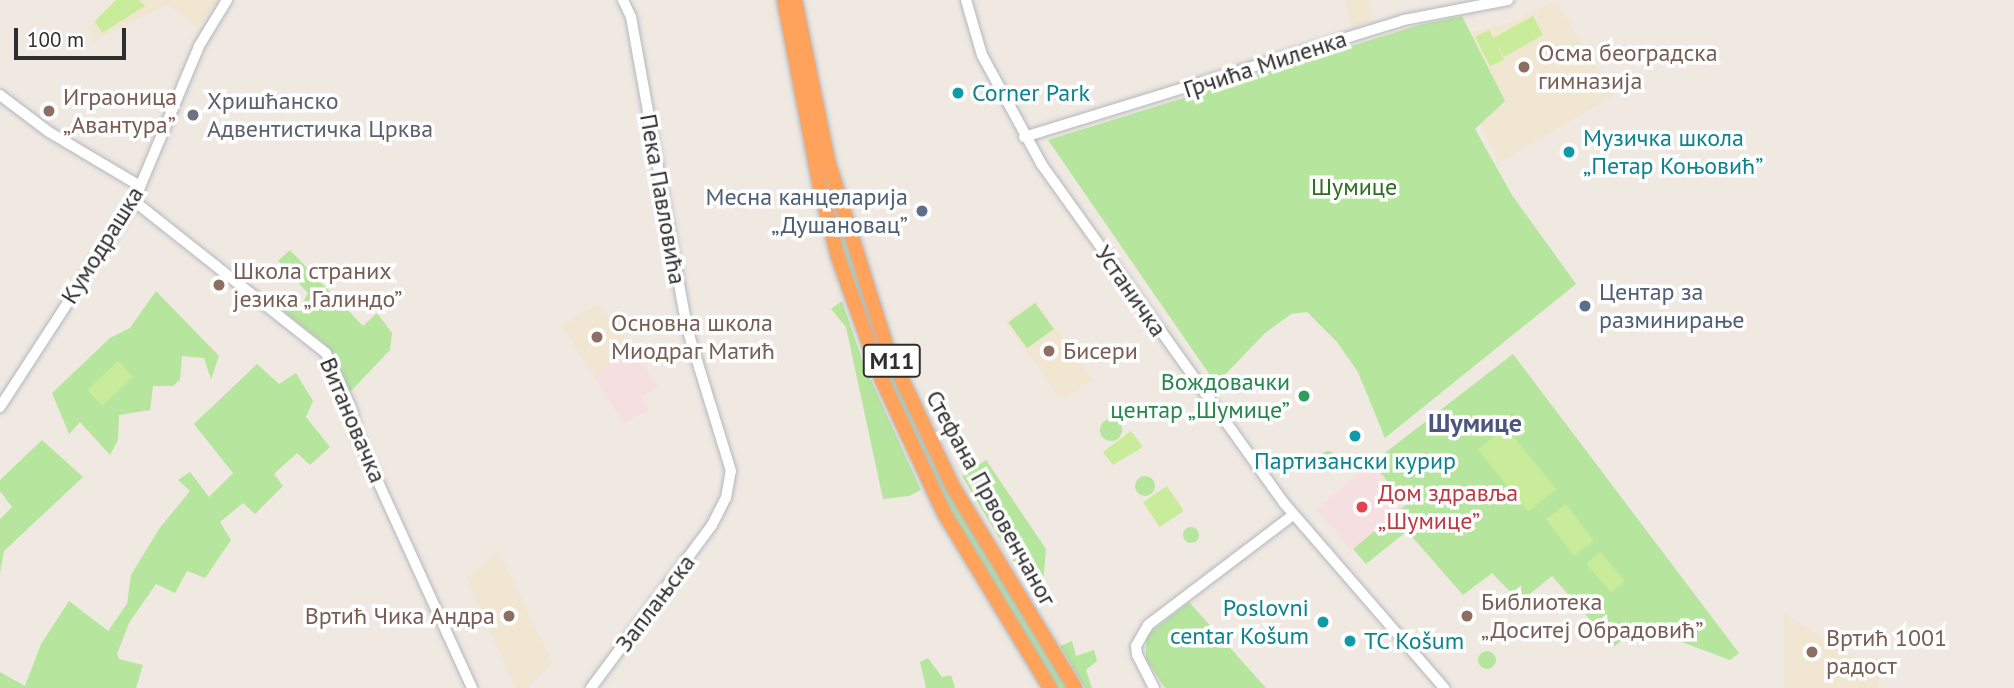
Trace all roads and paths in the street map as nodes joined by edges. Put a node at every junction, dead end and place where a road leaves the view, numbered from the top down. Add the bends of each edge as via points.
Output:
1 (227, 0) edge
2 (784, 0) edge
3 (795, 0) edge
4 (966, 0) edge
5 (1508, 0) edge
6 (623, 1) edge
7 (0, 95) edge
8 (1024, 137) junction
9 (140, 186) junction
10 (134, 201) junction
11 (0, 407) edge
12 (1293, 515) junction
13 (717, 516) joint
14 (472, 688) edge
15 (591, 688) edge
16 (1050, 688) edge
17 (1075, 688) edge
18 (1154, 688) edge
19 (1444, 688) edge

1 - 9 street, Кумодрашка via 199,46
2 - 16 highway, Стефана Првовенчаног / M11 via 838,257 882,380 944,513
3 - 17 highway, Стефана Првовенчаног / M11 via 828,161 887,348 953,487
4 - 8 street, Устаничка via 982,55
5 - 8 street, Грчића Миленка via 1404,20
6 - 13 street, Пека Павловића via 631,17 687,328 730,457 730,484
7 - 9 street via 49,132
8 - 12 street, Устаничка
9 - 10 street, Кумодрашка
10 - 11 street, Кумодрашка
10 - 14 street, Витановачка via 322,348
12 - 18 street via 1148,625 1136,646
12 - 19 street, Устаничка
13 - 15 street, Заплањска

